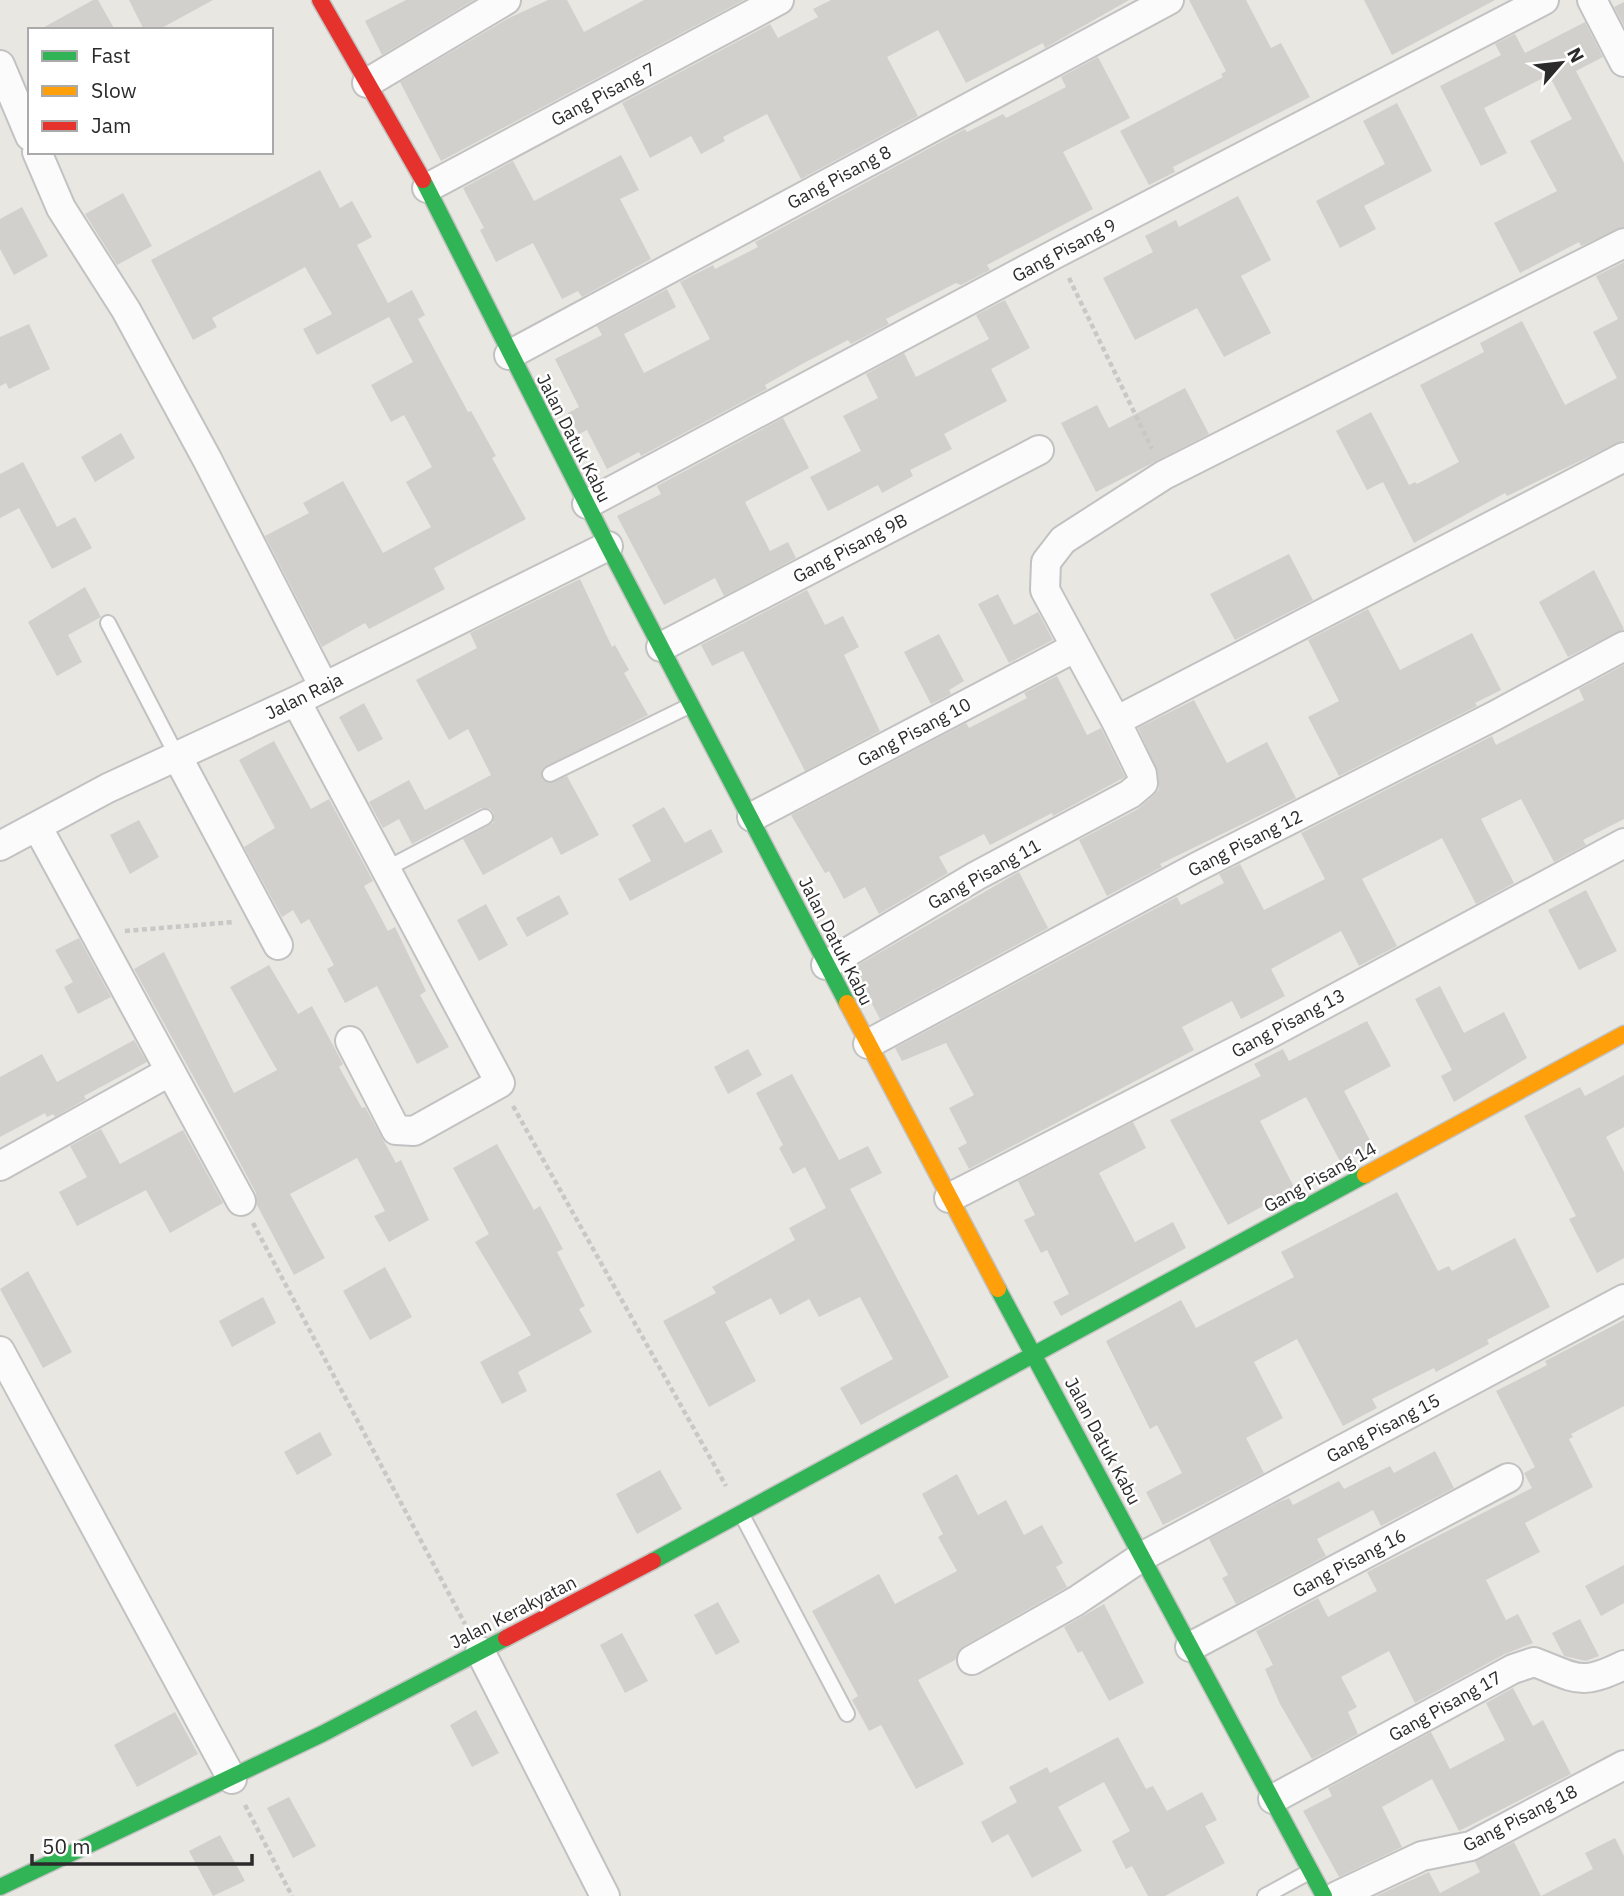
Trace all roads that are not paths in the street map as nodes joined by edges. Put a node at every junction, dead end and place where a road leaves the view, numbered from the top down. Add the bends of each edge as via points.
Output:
1 (320, 0) edge
2 (506, 0) edge
3 (779, 0) edge
4 (1169, 0) edge
5 (1544, 0) edge
6 (1592, 0) edge
7 (1624, 62) edge
8 (0, 65) edge
9 (367, 83) junction
10 (28, 131) edge
11 (38, 154) edge
12 (427, 188) junction
13 (1624, 243) edge
14 (509, 355) junction
15 (1038, 450) dead end
16 (1624, 457) edge
17 (587, 504) junction
18 (608, 546) junction
19 (108, 623) dead end
20 (1624, 646) edge
21 (661, 647) junction
22 (1076, 647) junction
23 (324, 687) junction
24 (296, 701) junction
25 (691, 705) junction
26 (1116, 721) junction
27 (177, 756) junction
28 (550, 774) dead end
29 (485, 817) dead end
30 (752, 817) junction
31 (38, 828) junction
32 (1624, 843) edge
33 (0, 846) edge
34 (386, 869) junction
35 (278, 946) road end
36 (826, 965) junction
37 (1624, 1034) edge
38 (350, 1041) dead end
39 (868, 1044) junction
40 (169, 1072) junction
41 (0, 1166) edge
42 (948, 1198) junction
43 (241, 1201) road end
44 (1624, 1299) edge
45 (0, 1351) edge
46 (1035, 1355) junction
47 (1508, 1478) dead end
48 (742, 1515) junction
49 (1143, 1556) junction
50 (1190, 1647) junction
51 (480, 1651) junction
52 (972, 1660) dead end
53 (1624, 1664) edge
54 (847, 1714) dead end
55 (1624, 1765) edge
56 (232, 1779) junction
57 (1273, 1799) junction
58 (1310, 1872) junction
59 (0, 1887) edge
60 (605, 1896) edge
61 (1265, 1896) edge
62 (1324, 1896) edge
63 (1337, 1896) edge

1 - 9 street, Jalan Datuk Kabu
2 - 9 street
3 - 12 street, Gang Pisang 7
4 - 14 street, Gang Pisang 8
5 - 17 street, Gang Pisang 9
6 - 7 street
8 - 10 street
9 - 12 street, Jalan Datuk Kabu
11 - 23 street via 61,208 145,344
12 - 14 street, Jalan Datuk Kabu
13 - 22 street via 1164,475 1063,540 1046,562 1045,590
14 - 17 street, Jalan Datuk Kabu
15 - 21 street, Gang Pisang 9B
16 - 26 street
17 - 18 street, Jalan Datuk Kabu
18 - 21 street, Jalan Datuk Kabu
18 - 23 street, Jalan Raja
19 - 27 lane
20 - 39 street, Gang Pisang 12
21 - 25 street, Jalan Datuk Kabu
22 - 26 street
22 - 30 street, Gang Pisang 10
23 - 24 street, Jalan Raja
24 - 27 street, Jalan Raja
24 - 34 street
25 - 28 lane
25 - 30 street, Jalan Datuk Kabu
26 - 36 street, Gang Pisang 11 via 1142,774 1143,783 1130,794
27 - 31 street, Jalan Raja
27 - 35 street
29 - 34 lane
30 - 36 street, Jalan Datuk Kabu
31 - 33 street, Jalan Raja
31 - 40 street
32 - 42 street, Gang Pisang 13 via 1269,1034
34 - 38 street via 500,1083 404,1133 396,1130
36 - 39 street, Jalan Datuk Kabu
37 - 46 street, Gang Pisang 14
39 - 42 street, Jalan Datuk Kabu
40 - 41 street
40 - 43 street
42 - 46 street, Jalan Datuk Kabu
44 - 49 street, Gang Pisang 15
45 - 56 street
46 - 48 street, Jalan Kerakyatan
46 - 49 street, Jalan Datuk Kabu
47 - 50 street, Gang Pisang 16
48 - 51 street, Jalan Kerakyatan
48 - 54 lane
49 - 50 street, Jalan Datuk Kabu
49 - 52 street, Gang Pisang 15 via 1076,1601
50 - 57 street, Jalan Datuk Kabu
51 - 56 street, Jalan Kerakyatan
51 - 60 street
53 - 57 street, Gang Pisang 17 via 1587,1679 1573,1679 1534,1662 1513,1669
55 - 63 street, Gang Pisang 18 via 1471,1846 1422,1856
56 - 59 street, Jalan Kerakyatan
57 - 58 street, Jalan Datuk Kabu
58 - 61 lane
58 - 62 street, Jalan Datuk Kabu

